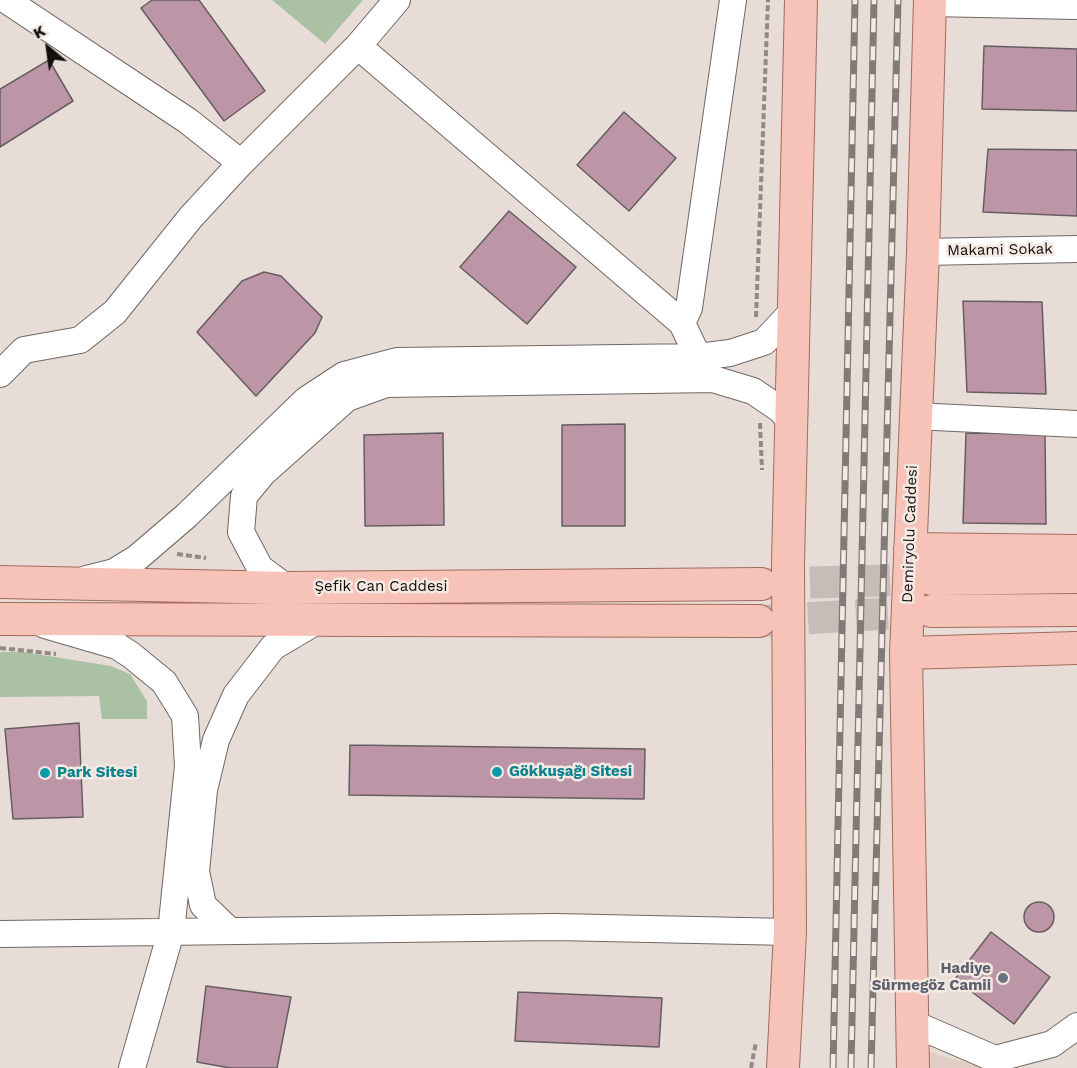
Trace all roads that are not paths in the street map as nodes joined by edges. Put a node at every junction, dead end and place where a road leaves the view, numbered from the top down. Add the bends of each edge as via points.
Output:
1 (397, 0) edge
2 (733, 0) edge
3 (801, 0) edge
4 (930, 1) edge
5 (10, 6) edge
6 (1077, 6) edge
7 (358, 46) junction
8 (241, 163) junction
9 (1077, 249) edge
10 (924, 252) junction
11 (794, 310) junction
12 (682, 323) junction
13 (12, 352) edge
14 (698, 357) junction
15 (0, 374) edge
16 (915, 416) junction
17 (1077, 423) edge
18 (792, 424) junction
19 (909, 549) junction
20 (1077, 551) edge
21 (1077, 577) edge
22 (932, 579) tunnel mouth
23 (0, 582) edge
24 (69, 582) junction
25 (761, 585) tunnel mouth
26 (287, 588) junction
27 (1077, 610) edge
28 (932, 611) tunnel mouth
29 (11, 619) edge
30 (317, 621) junction
31 (759, 621) tunnel mouth
32 (1077, 648) edge
33 (906, 653) junction
34 (175, 890) junction
35 (230, 931) junction
36 (171, 932) junction
37 (790, 932) junction
38 (0, 934) edge
39 (912, 1023) junction
40 (1077, 1026) edge
41 (132, 1068) edge
42 (783, 1068) edge
43 (913, 1068) edge

1 - 7 street
2 - 12 street via 689,308
3 - 11 main road
4 - 6 street
4 - 10 main road, Demiryolu Caddesi
5 - 8 street via 188,121
7 - 8 street
7 - 12 street
8 - 13 street via 191,217 115,312 80,340
9 - 10 street, Makami Sokak
10 - 16 main road, Demiryolu Caddesi
11 - 14 street via 764,342 730,353
11 - 18 main road
12 - 14 street
13 - 15 street
14 - 24 street via 397,361 344,375 306,400 137,558 114,572
16 - 17 street
16 - 19 main road, Demiryolu Caddesi
18 - 26 street via 781,410 753,391 713,380 386,384 347,398 263,472 244,496 241,532 260,568
18 - 37 main road via 788,563
19 - 20 main road
19 - 33 main road, Demiryolu Caddesi
21 - 22 main road
23 - 24 main road, Şefik Can Caddesi
24 - 26 main road, Şefik Can Caddesi
25 - 26 main road, Şefik Can Caddesi
27 - 28 main road
29 - 30 main road
29 - 34 street via 117,646 164,681 185,716 188,766
30 - 31 main road
30 - 35 street via 273,647 236,695 216,740 204,790 196,870 203,905
32 - 33 main road
33 - 39 main road, Demiryolu Caddesi
34 - 35 street via 186,916 205,926
34 - 36 street
35 - 36 street
35 - 37 street via 555,927
36 - 38 street
36 - 41 street
37 - 42 main road
39 - 40 street via 995,1059 1052,1044
39 - 43 main road, Demiryolu Caddesi

